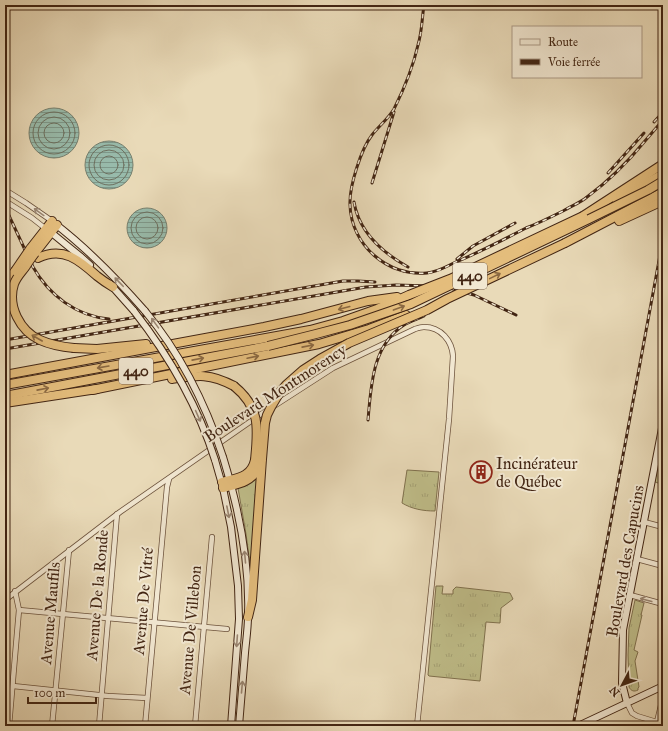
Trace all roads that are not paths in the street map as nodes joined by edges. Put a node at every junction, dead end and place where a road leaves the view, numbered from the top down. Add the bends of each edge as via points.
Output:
1 (663, 164) edge
2 (663, 174) edge
3 (663, 181) edge
4 (5, 190) edge
5 (663, 192) edge
6 (663, 200) edge
7 (5, 201) edge
8 (583, 216) junction
9 (54, 223) junction
10 (48, 231) junction
11 (565, 243) junction
12 (34, 253) junction
13 (5, 284) edge
14 (113, 287) junction
15 (409, 295) junction
16 (447, 299) junction
17 (216, 335) junction
18 (268, 346) junction
19 (5, 375) edge
20 (5, 385) edge
21 (92, 390) junction
22 (5, 396) edge
23 (5, 403) edge
24 (663, 423) edge
25 (260, 460) junction
26 (169, 479) junction
27 (231, 482) junction
28 (222, 485) junction
29 (117, 514) junction
30 (644, 522) junction
31 (663, 527) edge
32 (212, 537) dead end
33 (69, 550) junction
34 (637, 559) junction
35 (663, 566) edge
36 (15, 591) junction
37 (630, 595) junction
38 (5, 600) edge
39 (663, 604) edge
40 (19, 610) junction
41 (64, 614) junction
42 (248, 617) junction
43 (108, 618) junction
44 (154, 621) junction
45 (204, 627) junction
46 (227, 628) dead end
47 (13, 686) junction
48 (663, 686) edge
49 (56, 690) junction
50 (102, 695) junction
51 (663, 697) edge
52 (147, 698) junction
53 (627, 703) junction
54 (656, 724) edge
55 (663, 724) edge
56 (9, 726) edge
57 (52, 726) edge
58 (99, 726) edge
59 (145, 726) edge
60 (195, 726) edge
61 (231, 726) edge
62 (239, 726) edge
63 (417, 726) edge
64 (578, 726) edge

1 - 8 highway
2 - 8 highway, 440
18 -> 3 highway, 440, bridge via 350,325 411,304
9 -> 4 street
5 - 11 highway
6 - 11 highway
7 - 10 street
8 - 15 highway, 440, bridge via 450,279
9 - 10 highway
27 -> 9 main road, bridge via 214,430 172,348 128,291 82,245
10 - 12 highway
10 - 14 main road
16 -> 11 highway, bridge
12 - 13 highway, bridge
12 - 14 highway via 65,254 79,261
17 -> 12 highway, bridge via 97,348 74,348 40,340 32,336 18,320 12,297 15,283 32,261
14 -> 28 main road, bridge via 150,332 177,374 206,434
15 -> 17 highway
15 - 18 highway, 440 via 378,309
18 -> 16 highway, bridge via 319,344
16 - 25 highway, bridge via 349,343 293,378 278,395 267,415
17 - 19 highway
18 -> 20 highway, 440
21 -> 18 highway
22 -> 18 highway, 440
21 - 23 highway
21 - 25 highway, bridge via 196,376 216,378 234,386 251,406 257,425
24 - 30 main road, Boulevard des Capucins
25 - 27 highway via 245,475
25 - 42 highway via 252,600
26 - 29 street, Boulevard Montmorency
26 - 44 street, Avenue De Vitré
26 - 63 street, Boulevard Montmorency via 275,406 347,361 423,327 439,331 446,337 453,356 449,419
27 - 28 highway
42 -> 27 main road via 245,552
28 -> 61 main road via 234,544 239,602
29 - 33 street, Boulevard Montmorency
29 - 43 street, Avenue De la Ronde
30 - 31 street
30 - 34 main road, Boulevard des Capucins
32 - 45 street, Avenue De Villebon
33 - 36 street, Boulevard Montmorency
33 - 41 street, Avenue Maufils
34 - 35 street
34 - 37 main road, Boulevard des Capucins
36 - 38 street, Boulevard Montmorency
36 - 40 street
39 -> 37 street
37 - 53 main road, Boulevard des Capucins via 623,630 622,683
40 - 41 street
40 - 47 street
41 - 43 street
41 - 49 street, Avenue Maufils
62 -> 42 main road
43 - 44 street
43 - 50 street, Avenue De la Ronde
44 - 45 street
44 - 52 street, Avenue De Vitré
45 - 46 street
45 - 60 street, Avenue De Villebon
47 - 49 street
47 - 56 street
48 - 53 main road
49 - 50 street
49 - 57 street, Avenue Maufils
50 - 52 street
50 - 58 street, Avenue De la Ronde
51 - 54 street
52 - 59 street, Avenue De Vitré
53 - 54 street via 632,713
53 - 64 main road
54 - 55 street

